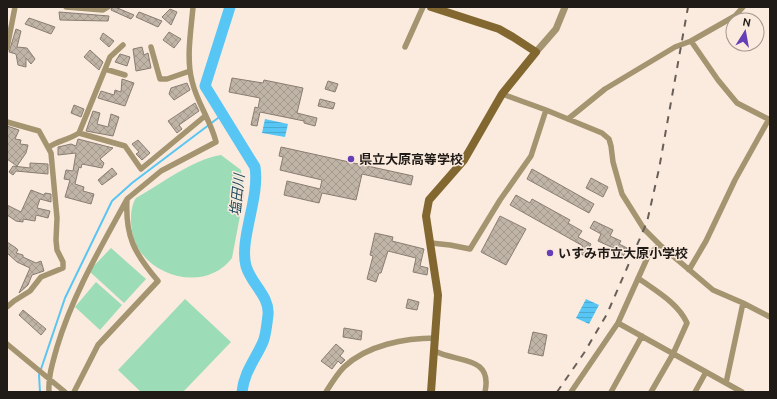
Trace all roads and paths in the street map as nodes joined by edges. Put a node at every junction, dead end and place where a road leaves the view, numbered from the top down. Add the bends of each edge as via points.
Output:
1 (14, 7) edge
2 (66, 7) edge
3 (108, 7) edge
4 (193, 7) edge
5 (423, 7) edge
6 (431, 7) edge
7 (566, 7) edge
8 (743, 7) edge
9 (91, 8) edge
10 (691, 41) junction
11 (123, 45) dead end
12 (151, 47) dead end
13 (405, 47) dead end
14 (7, 48) edge
15 (536, 52) junction
16 (105, 69) junction
17 (190, 71) junction
18 (125, 75) dead end
19 (502, 94) junction
20 (546, 110) junction
21 (206, 116) junction
22 (568, 119) junction
23 (769, 119) edge
24 (7, 122) edge
25 (79, 133) junction
26 (49, 147) junction
27 (127, 199) junction
28 (431, 243) junction
29 (660, 245) junction
30 (689, 270) junction
31 (638, 278) junction
32 (743, 302) junction
33 (7, 307) edge
34 (770, 317) edge
35 (618, 323) junction
36 (642, 336) junction
37 (436, 338) junction
38 (7, 344) edge
39 (435, 351) junction
40 (673, 354) junction
41 (706, 372) junction
42 (48, 379) junction
43 (726, 383) junction
44 (48, 392) edge
45 (65, 392) edge
46 (74, 392) edge
47 (326, 392) edge
48 (431, 392) edge
49 (485, 392) edge
50 (571, 392) edge
51 (611, 392) edge
52 (651, 392) edge
53 (695, 392) edge
54 (740, 392) edge

1 - 14 street
2 - 9 street
3 - 9 street via 103,10
4 - 17 street
5 - 13 street
6 - 15 main road via 499,29
7 - 15 street via 556,29
8 - 10 street via 735,16
10 - 22 street via 605,89
10 - 23 street via 737,102
11 - 16 street via 110,57
12 - 17 street via 160,79
15 - 19 main road
16 - 18 street
16 - 25 street
17 - 21 street via 197,98
19 - 20 street
19 - 28 main road via 464,160 430,200 426,216
20 - 22 street
20 - 28 street via 531,156 470,249
21 - 25 street via 141,169 125,146
21 - 27 street via 216,142 161,171
22 - 29 street via 602,133 609,139 622,194 639,223
23 - 30 street
24 - 26 street via 39,131
25 - 26 street
26 - 33 street via 57,218 56,240 63,268 41,277 30,291
27 - 42 street via 78,288 61,333
27 - 46 street via 126,220 132,241 140,260 158,280 98,345
28 - 37 main road via 438,295
29 - 30 street
29 - 31 street via 649,254
30 - 32 street via 713,290
31 - 35 street
31 - 40 street via 667,298 687,323
32 - 34 street
32 - 43 street
35 - 36 street
35 - 50 street
36 - 40 street
36 - 51 street
37 - 39 main road
37 - 47 street via 402,341 367,352 344,368
38 - 42 street
39 - 48 main road
39 - 49 street via 445,357 474,362 481,367 486,373
40 - 41 street
40 - 52 street
41 - 43 street
41 - 53 street
42 - 44 street
42 - 45 street
43 - 54 street

